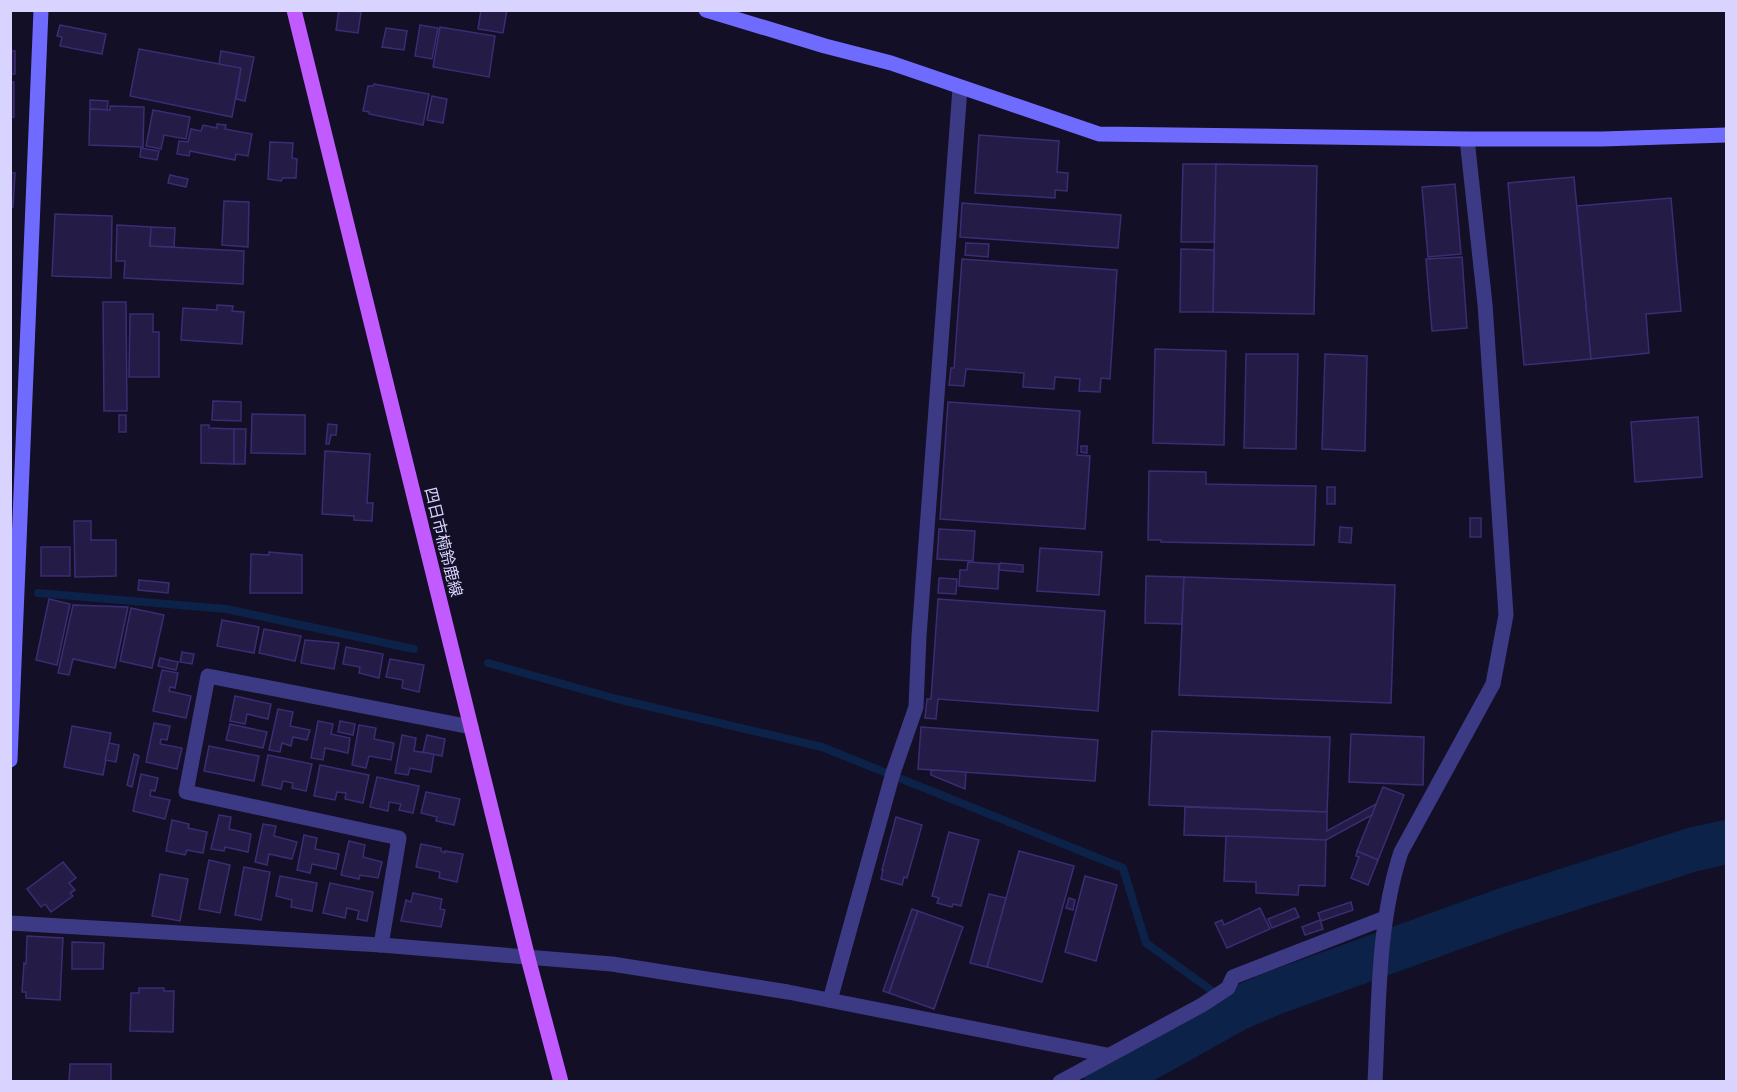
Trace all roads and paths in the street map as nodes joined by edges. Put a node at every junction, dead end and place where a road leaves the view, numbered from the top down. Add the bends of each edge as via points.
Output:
1 (41, 10) edge
2 (294, 10) edge
3 (706, 10) edge
4 (960, 88) junction
5 (1726, 135) edge
6 (1467, 139) junction
7 (471, 727) junction
8 (10, 760) edge
9 (10, 923) edge
10 (1385, 925) junction
11 (381, 945) junction
12 (528, 958) junction
13 (830, 1000) junction
14 (1107, 1055) junction
15 (561, 1082) edge
16 (1060, 1082) edge
17 (1376, 1082) edge

1 - 8 street
2 - 7 main road, 四日市楠鈴鹿線
3 - 4 street via 891,63
4 - 6 street via 1099,134
4 - 13 street via 916,707
5 - 6 street
6 - 10 street via 1485,304 1506,615 1493,684 1401,852 1391,881
7 - 11 street via 208,676 186,792 399,838
7 - 12 main road, 四日市楠鈴鹿線
9 - 11 street
10 - 14 street via 1233,977 1209,1001
10 - 17 street
11 - 12 street
12 - 13 street via 612,964
12 - 15 main road, 四日市楠鈴鹿線
13 - 14 street
14 - 16 street

